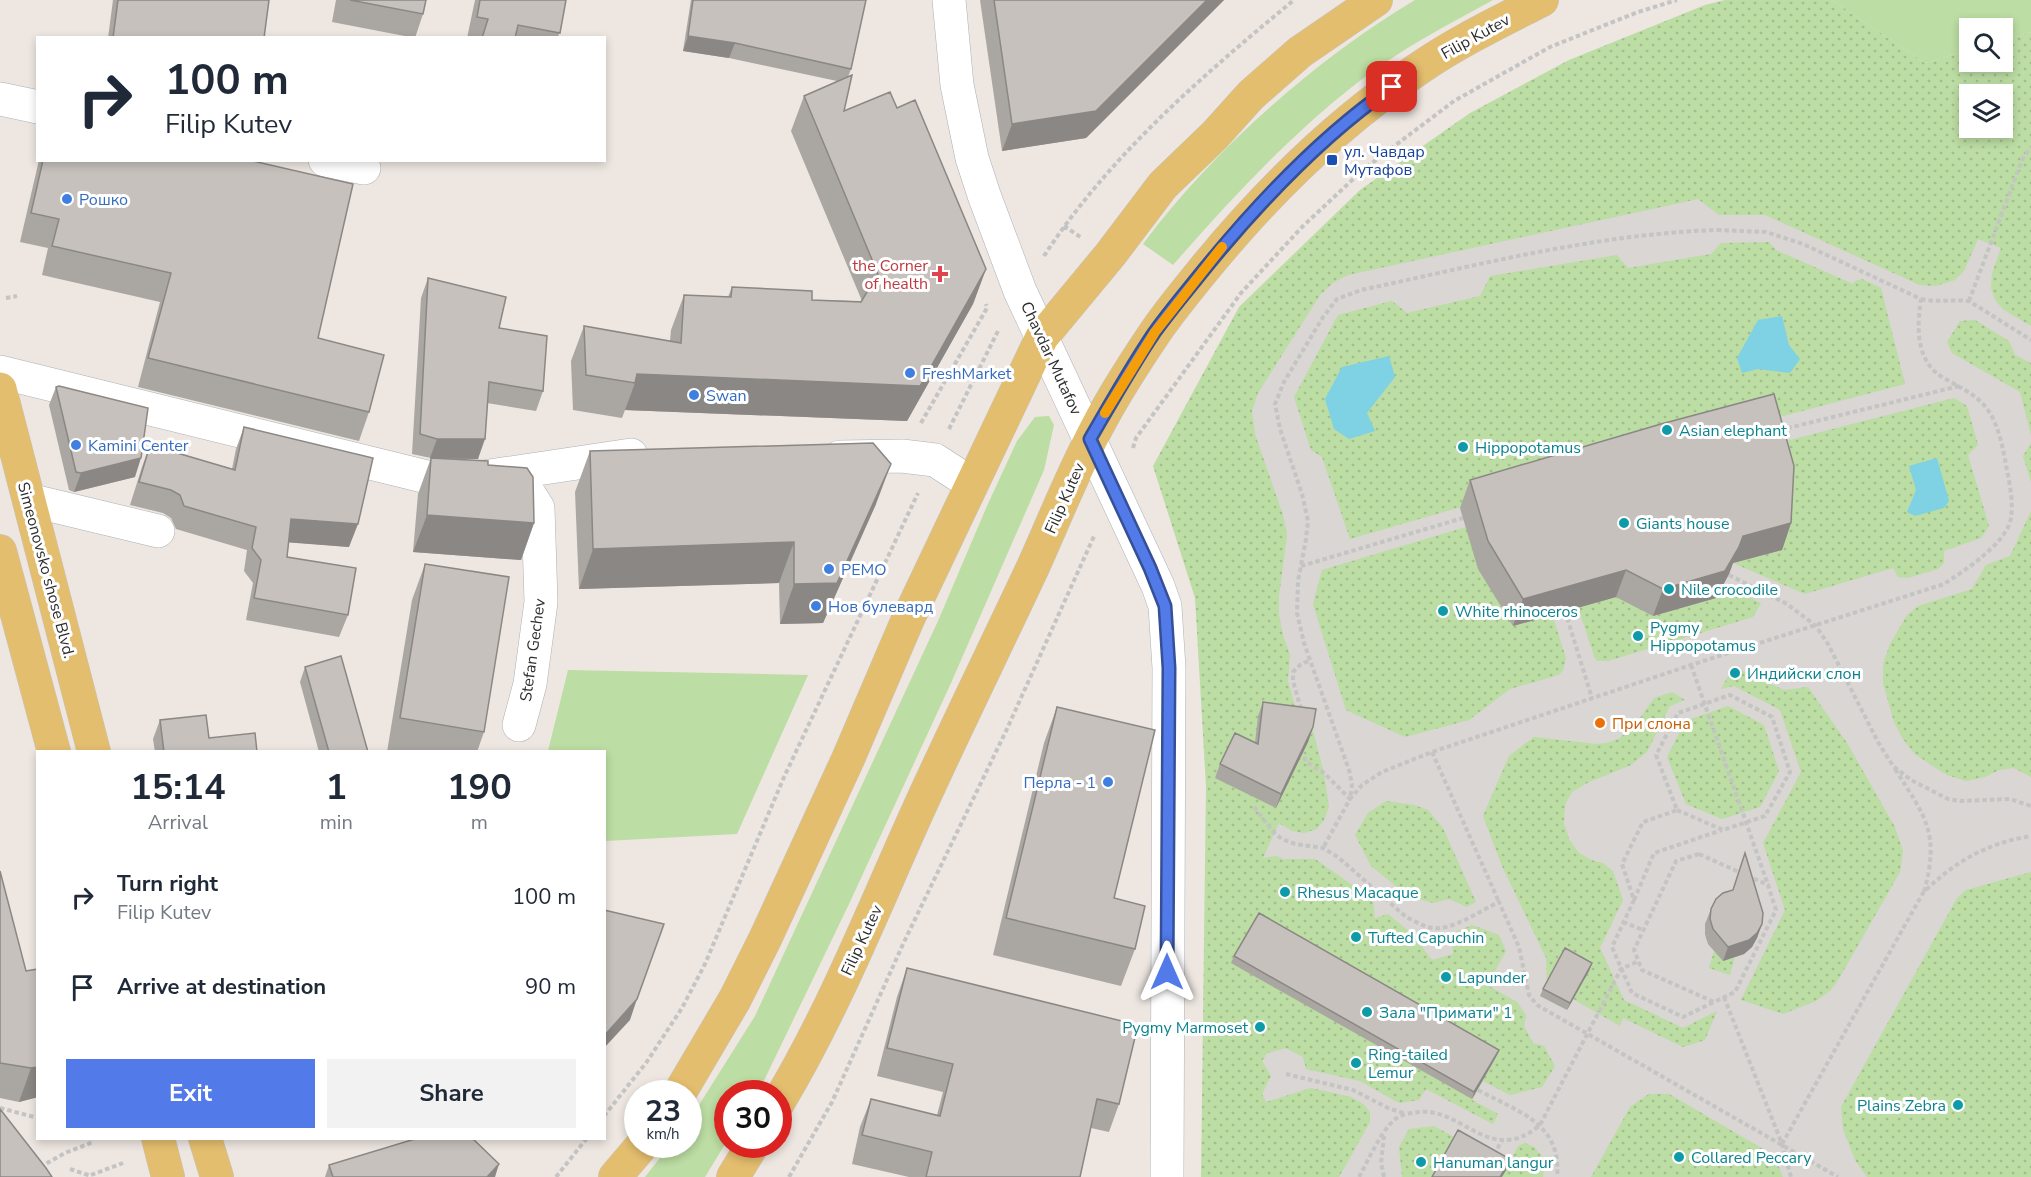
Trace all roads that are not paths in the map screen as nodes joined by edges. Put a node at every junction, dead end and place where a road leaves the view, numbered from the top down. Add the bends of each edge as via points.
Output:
1 (949, 0) edge
2 (1376, 0) edge
3 (1542, 0) edge
4 (0, 99) edge
5 (36, 106) edge
6 (335, 162) edge
7 (364, 168) dead end
8 (1042, 337) junction
9 (0, 372) edge
10 (0, 389) edge
11 (1090, 439) junction
12 (657, 456) edge
13 (807, 458) edge
14 (516, 473) junction
15 (972, 484) junction
16 (29, 501) junction
17 (158, 531) dead end
18 (0, 551) edge
19 (519, 725) dead end
20 (53, 750) edge
21 (93, 750) edge
22 (688, 1080) edge
23 (790, 1080) edge
24 (159, 1140) edge
25 (206, 1140) edge
26 (631, 1158) edge
27 (745, 1158) edge
28 (168, 1177) edge
29 (217, 1177) edge
30 (615, 1177) edge
31 (733, 1177) edge
32 (1167, 1177) edge

1 - 8 street, Chavdar Mutafov via 957,85 972,158 1020,291
2 - 8 main road via 1300,52 1251,95 1163,184
3 - 11 main road, Filip Kutev via 1423,65 1377,97 1300,163 1258,205 1172,309
4 - 5 street
6 - 7 street
8 - 11 street, Chavdar Mutafov
8 - 15 main road
9 - 14 street via 427,477 470,479
10 - 16 main road, Simeonovsko shose Blvd.
11 - 23 main road, Filip Kutev via 875,910
11 - 32 street, Chavdar Mutafov via 1165,606
12 - 14 street via 647,453
13 - 15 street via 902,456 935,460
14 - 19 street, Stefan Gechev via 538,508 541,602 530,684
15 - 22 main road via 766,937
16 - 17 street
16 - 21 main road, Simeonovsko shose Blvd.
18 - 20 main road
24 - 28 main road
25 - 29 main road
26 - 30 main road
27 - 31 main road

